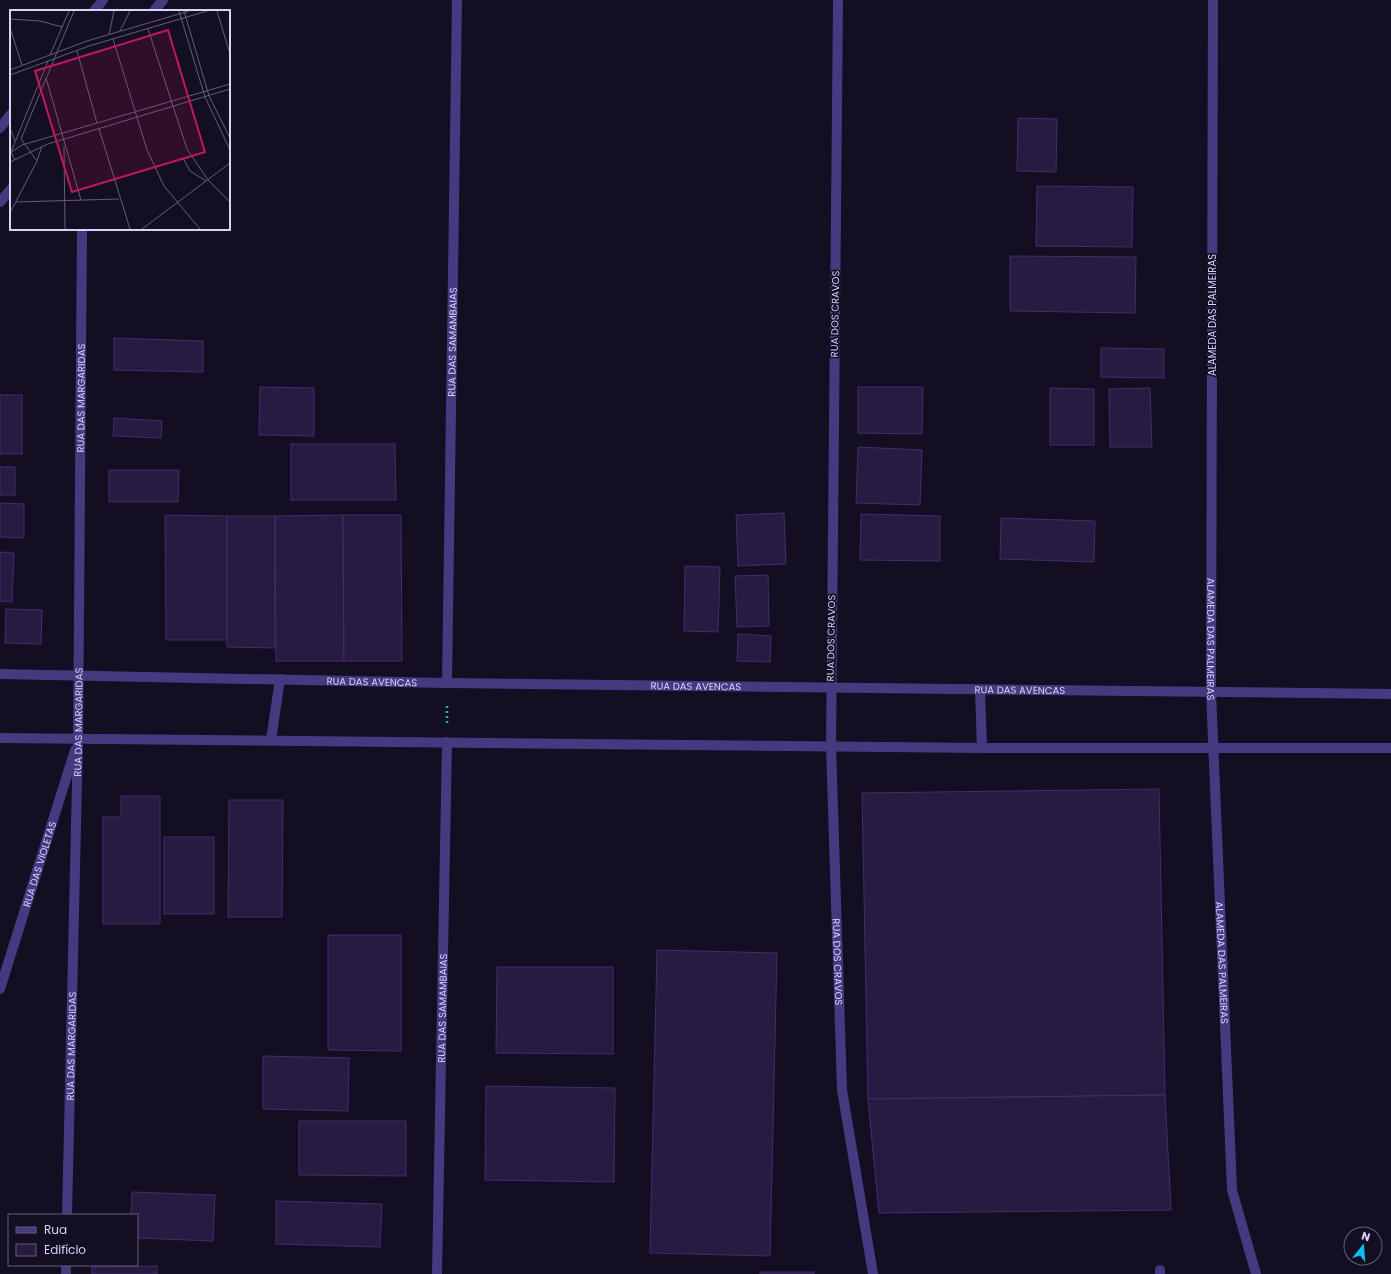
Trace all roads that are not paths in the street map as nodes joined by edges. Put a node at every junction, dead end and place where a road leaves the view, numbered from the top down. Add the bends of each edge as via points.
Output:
1 (103, 0) edge
2 (163, 0) edge
3 (458, 0) edge
4 (838, 0) edge
5 (1213, 0) edge
6 (95, 10) edge
7 (155, 10) edge
8 (10, 115) edge
9 (0, 128) edge
10 (10, 190) edge
11 (0, 202) edge
12 (82, 230) edge
13 (0, 674) edge
14 (78, 675) junction
15 (280, 679) junction
16 (447, 683) junction
17 (831, 688) junction
18 (980, 690) junction
19 (1211, 692) junction
20 (1391, 694) edge
21 (0, 738) edge
22 (78, 739) junction
23 (271, 740) junction
24 (447, 742) junction
25 (831, 746) junction
26 (982, 748) junction
27 (1391, 748) edge
28 (1213, 749) junction
29 (0, 989) edge
30 (67, 1214) edge
31 (437, 1274) edge
32 (873, 1274) edge
33 (1256, 1274) edge

1 - 6 street
2 - 7 street
3 - 16 street, RUA DAS SAMAMBAIAS
4 - 17 street, RUA DOS CRAVOS
5 - 19 street, ALAMEDA DAS PALMEIRAS
8 - 9 street
10 - 11 street
12 - 14 street, RUA DAS MARGARIDAS
13 - 14 street, RUA DAS AVENCAS
14 - 15 street, RUA DAS AVENCAS
14 - 22 street, RUA DAS MARGARIDAS
15 - 16 street, RUA DAS AVENCAS
15 - 23 street
16 - 17 street, RUA DAS AVENCAS
17 - 18 street, RUA DAS AVENCAS
17 - 25 street, RUA DOS CRAVOS
18 - 19 street, RUA DAS AVENCAS
18 - 26 street
19 - 20 street, RUA DAS AVENCAS
19 - 28 street, ALAMEDA DAS PALMEIRAS
21 - 22 street
22 - 23 street
22 - 29 street, RUA DAS VIOLETAS
22 - 30 street, RUA DAS MARGARIDAS
23 - 24 street
24 - 25 street
24 - 31 street, RUA DAS SAMAMBAIAS
25 - 26 street
25 - 32 street, RUA DOS CRAVOS via 842,1090
26 - 28 street
27 - 28 street
28 - 33 street, ALAMEDA DAS PALMEIRAS via 1232,1190

